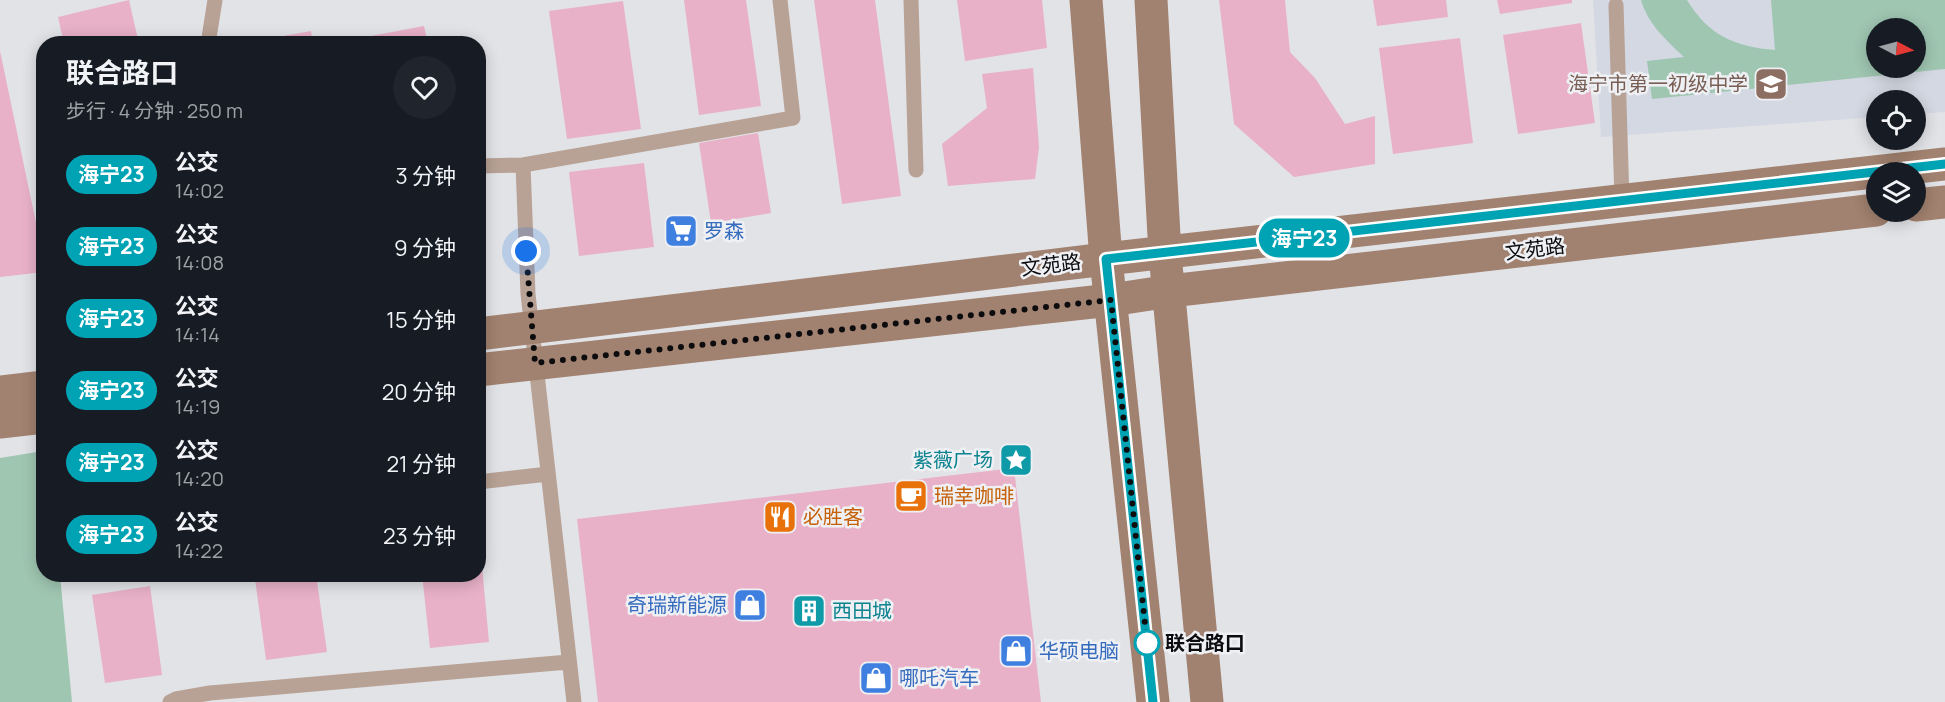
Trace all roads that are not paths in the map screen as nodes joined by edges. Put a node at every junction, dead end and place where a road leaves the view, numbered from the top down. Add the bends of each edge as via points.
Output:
1 (215, 0) edge
2 (780, 0) edge
3 (911, 0) edge
4 (1086, 0) edge
5 (1151, 0) edge
6 (1616, 5) dead end
7 (209, 36) edge
8 (1945, 164) edge
9 (523, 165) junction
10 (486, 166) edge
11 (916, 170) dead end
12 (1622, 201) junction
13 (1945, 202) edge
14 (1926, 205) edge
15 (1866, 211) edge
16 (1165, 254) junction
17 (1106, 259) junction
18 (1170, 291) junction
19 (1111, 300) junction
20 (532, 328) junction
21 (486, 333) edge
22 (535, 363) junction
23 (486, 369) edge
24 (36, 388) edge
25 (0, 392) edge
26 (36, 418) edge
27 (0, 422) edge
28 (548, 474) junction
29 (486, 481) edge
30 (568, 663) junction
31 (170, 702) edge
32 (574, 702) edge
33 (1153, 702) edge
34 (1208, 702) edge

1 - 7 lane
2 - 9 lane via 793,118
3 - 11 lane
4 - 17 main road
5 - 16 main road
6 - 12 lane
8 - 12 main road, 文苑路
9 - 10 lane
9 - 20 lane
12 - 16 main road, 文苑路
13 - 14 main road
15 - 18 main road, 文苑路
16 - 17 main road, 文苑路
16 - 18 main road
17 - 19 main road
17 - 20 main road, 文苑路
18 - 19 main road, 文苑路
18 - 34 main road
19 - 22 main road, 文苑路
19 - 33 main road
20 - 21 main road, 文苑路
20 - 22 lane
22 - 23 main road, 文苑路
22 - 28 lane
24 - 25 main road
26 - 27 main road
28 - 29 lane
28 - 30 lane
30 - 31 lane via 210,693
30 - 32 lane

